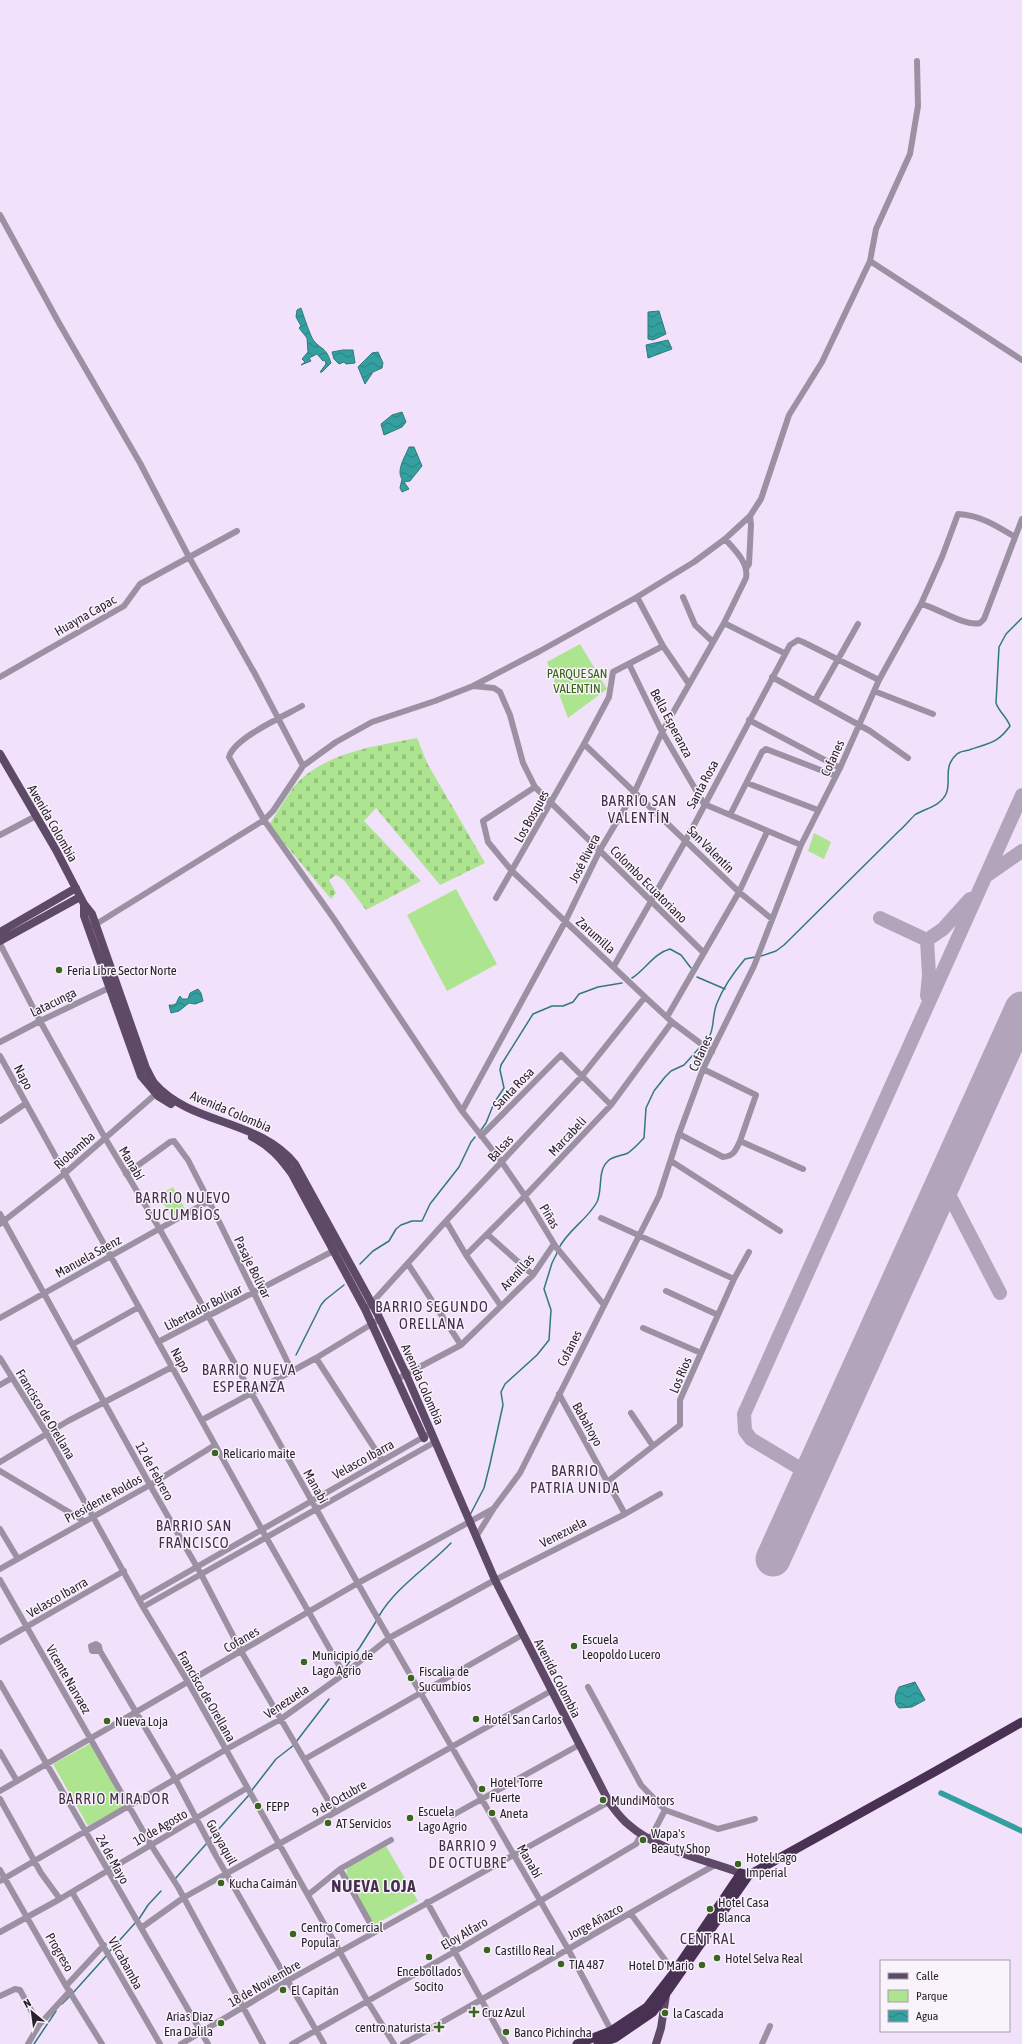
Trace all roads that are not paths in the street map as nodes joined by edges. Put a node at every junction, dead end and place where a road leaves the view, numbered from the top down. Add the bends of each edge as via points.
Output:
1 (917, 61) dead end
2 (0, 215) edge
3 (870, 261) junction
4 (1022, 360) edge
5 (750, 516) junction
6 (1022, 519) edge
7 (237, 531) dead end
8 (1015, 537) junction
9 (725, 539) junction
10 (188, 557) junction
11 (746, 569) junction
12 (638, 597) junction
13 (683, 597) dead end
14 (921, 604) junction
15 (724, 623) junction
16 (858, 624) dead end
17 (713, 642) junction
18 (663, 646) junction
19 (784, 653) junction
20 (838, 659) junction
21 (629, 664) junction
22 (0, 677) edge
23 (772, 677) junction
24 (879, 680) junction
25 (689, 684) junction
26 (473, 686) junction
27 (874, 691) junction
28 (815, 700) junction
29 (302, 706) dead end
30 (933, 714) dead end
31 (279, 719) junction
32 (749, 720) junction
33 (859, 725) junction
34 (662, 732) junction
35 (584, 744) junction
36 (0, 754) edge
37 (908, 758) dead end
38 (303, 766) junction
39 (840, 768) junction
40 (836, 776) junction
41 (746, 783) junction
42 (535, 786) junction
43 (635, 791) junction
44 (551, 803) junction
45 (704, 804) junction
46 (818, 810) junction
47 (730, 815) junction
48 (36, 816) junction
49 (264, 820) junction
50 (767, 832) junction
51 (0, 835) edge
52 (686, 840) junction
53 (801, 845) junction
54 (600, 850) junction
55 (512, 871) junction
56 (76, 888) junction
57 (739, 892) junction
58 (496, 898) dead end
59 (82, 901) junction
60 (651, 903) junction
61 (772, 919) junction
62 (564, 922) junction
63 (96, 924) junction
64 (88, 928) junction
65 (0, 932) edge
66 (0, 941) edge
67 (0, 944) edge
68 (704, 953) junction
69 (614, 966) junction
70 (114, 986) junction
71 (645, 997) junction
72 (667, 1017) junction
73 (40, 1021) junction
74 (672, 1022) junction
75 (0, 1042) edge
76 (712, 1052) junction
77 (0, 1056) edge
78 (703, 1069) junction
79 (582, 1076) junction
80 (159, 1092) junction
81 (26, 1104) junction
82 (610, 1105) junction
83 (462, 1111) junction
84 (0, 1121) edge
85 (679, 1134) junction
86 (482, 1136) junction
87 (105, 1138) junction
88 (740, 1141) junction
89 (502, 1161) junction
90 (671, 1161) junction
91 (804, 1169) dead end
92 (64, 1174) junction
93 (126, 1174) junction
94 (525, 1196) junction
95 (209, 1201) junction
96 (0, 1214) edge
97 (601, 1218) dead end
98 (446, 1221) junction
99 (2, 1223) edge
100 (159, 1228) junction
101 (780, 1232) dead end
102 (486, 1234) junction
103 (639, 1236) junction
104 (554, 1244) junction
105 (338, 1248) junction
106 (749, 1252) dead end
107 (466, 1255) junction
108 (110, 1256) junction
109 (408, 1264) junction
110 (533, 1275) junction
111 (734, 1280) junction
112 (666, 1291) dead end
113 (44, 1293) junction
114 (254, 1293) junction
115 (604, 1305) junction
116 (369, 1306) junction
117 (501, 1306) junction
118 (139, 1307) junction
119 (718, 1315) junction
120 (209, 1316) junction
121 (0, 1318) edge
122 (380, 1318) junction
123 (372, 1324) junction
124 (643, 1328) dead end
125 (158, 1342) junction
126 (73, 1344) junction
127 (462, 1345) junction
128 (701, 1353) junction
129 (0, 1358) edge
130 (316, 1358) junction
131 (172, 1366) junction
132 (292, 1370) junction
133 (406, 1374) junction
134 (12, 1378) junction
135 (397, 1379) junction
136 (0, 1385) edge
137 (251, 1393) junction
138 (559, 1394) junction
139 (105, 1402) junction
140 (631, 1413) dead end
141 (202, 1420) junction
142 (432, 1433) junction
143 (47, 1434) junction
144 (424, 1438) junction
145 (435, 1442) junction
146 (215, 1445) junction
147 (653, 1446) junction
148 (382, 1460) junction
149 (0, 1462) edge
150 (0, 1471) edge
151 (607, 1482) junction
152 (150, 1485) junction
153 (660, 1494) dead end
154 (312, 1501) junction
155 (494, 1508) junction
156 (316, 1509) junction
157 (624, 1514) junction
158 (93, 1516) junction
159 (84, 1521) junction
160 (469, 1522) junction
161 (0, 1529) edge
162 (261, 1529) junction
163 (266, 1537) junction
164 (476, 1537) junction
165 (18, 1560) junction
166 (197, 1566) junction
167 (0, 1569) edge
168 (124, 1571) junction
169 (201, 1574) junction
170 (0, 1580) edge
171 (495, 1580) junction
172 (358, 1584) junction
173 (139, 1600) junction
174 (143, 1607) junction
175 (309, 1612) junction
176 (26, 1627) junction
177 (522, 1635) junction
178 (389, 1638) junction
179 (0, 1642) edge
180 (100, 1651) dead end
181 (241, 1651) junction
182 (344, 1674) junction
183 (188, 1682) junction
184 (0, 1683) edge
185 (588, 1687) dead end
186 (551, 1691) junction
187 (421, 1693) junction
188 (137, 1713) junction
189 (281, 1719) junction
190 (1022, 1722) edge
191 (92, 1739) junction
192 (579, 1745) junction
193 (452, 1747) junction
194 (225, 1750) junction
195 (0, 1752) edge
196 (305, 1759) junction
197 (48, 1764) junction
198 (176, 1780) junction
199 (17, 1781) junction
200 (247, 1788) junction
201 (0, 1791) edge
202 (0, 1799) edge
203 (482, 1799) junction
204 (609, 1802) junction
205 (130, 1807) junction
206 (665, 1810) junction
207 (335, 1812) junction
208 (454, 1815) dead end
209 (197, 1819) junction
210 (755, 1819) dead end
211 (85, 1832) junction
212 (641, 1835) junction
213 (650, 1839) junction
214 (391, 1840) dead end
215 (280, 1844) junction
216 (151, 1845) junction
217 (514, 1854) junction
218 (35, 1861) junction
219 (715, 1865) junction
220 (0, 1870) edge
221 (340, 1870) junction
222 (107, 1871) junction
223 (227, 1874) junction
224 (745, 1874) junction
225 (2, 1880) edge
226 (72, 1892) junction
227 (308, 1894) junction
228 (183, 1898) junction
229 (60, 1899) junction
230 (541, 1901) junction
231 (427, 1902) junction
232 (631, 1914) junction
233 (26, 1917) junction
234 (141, 1928) junction
235 (0, 1932) edge
236 (375, 1932) junction
237 (104, 1945) junction
238 (568, 1949) junction
239 (454, 1952) junction
240 (340, 1953) junction
241 (674, 1972) junction
242 (287, 1981) junction
243 (68, 1988) junction
244 (666, 1995) junction
245 (0, 1996) edge
246 (481, 2001) junction
247 (368, 2002) junction
248 (244, 2008) junction
249 (38, 2025) junction
250 (770, 2026) dead end
251 (317, 2030) junction
252 (201, 2032) junction
253 (613, 2034) junction
254 (28, 2044) edge
255 (102, 2044) edge
256 (160, 2044) edge
257 (181, 2044) edge
258 (208, 2044) edge
259 (263, 2044) edge
260 (292, 2044) edge
261 (324, 2044) edge
262 (394, 2044) edge
263 (403, 2044) edge
264 (506, 2044) edge
265 (576, 2044) edge
266 (598, 2044) edge
267 (656, 2044) edge
268 (762, 2044) edge

1 - 3 street via 918,106 910,154 876,229
2 - 10 street via 140,463
3 - 4 street
3 - 5 street via 822,362 789,415 761,499
5 - 9 street
5 - 11 street, José Rivera via 749,564
6 - 8 street
7 - 10 street, Huayna Capac
8 - 14 street via 984,619 980,622 969,623 932,606
8 - 14 street, Cofanes via 970,514 958,514
9 - 11 street
9 - 12 street
10 - 22 street, Huayna Capac via 140,584 124,606
10 - 31 street
11 - 15 street, José Rivera via 746,578
12 - 18 street
12 - 26 street
13 - 17 street via 695,625
14 - 24 street, Cofanes
15 - 17 street, José Rivera
15 - 19 street
16 - 20 street
17 - 25 street, José Rivera
18 - 21 street
18 - 25 street
19 - 20 street via 798,640
19 - 23 street, Santa Rosa
20 - 24 street
20 - 28 street
21 - 34 street, Bella Esperanza
21 - 35 street via 613,672 609,697
23 - 28 street
23 - 32 street, Santa Rosa
24 - 27 street, Cofanes
25 - 34 street, José Rivera
26 - 38 street via 372,722 336,742
26 - 42 street, Colombo Ecuatoriano via 494,688 500,692 510,715 523,763
27 - 30 street
27 - 33 street, Cofanes
28 - 33 street
29 - 31 street
31 - 38 street
31 - 49 street, Piñas via 240,742 231,750 229,757
32 - 39 street
32 - 45 street, Santa Rosa
33 - 37 street
33 - 39 street, Cofanes
34 - 43 street, José Rivera
34 - 45 street, Bella Esperanza
35 - 43 street, San Valentín
35 - 44 street, Los Bosques
36 - 48 main road, Avenida Colombia
38 - 49 street via 273,811
39 - 40 street, Cofanes
40 - 41 street via 766,749
40 - 46 street, Cofanes
41 - 46 street
41 - 47 street
42 - 44 street, Colombo Ecuatoriano
42 - 55 street, Zarumilla via 483,821 488,842
43 - 52 street, San Valentín
43 - 54 street, José Rivera
44 - 54 street, Colombo Ecuatoriano
44 - 55 street, Los Bosques
45 - 47 street
45 - 52 street, Santa Rosa
46 - 53 street, Cofanes
47 - 50 street
48 - 51 street
48 - 56 main road, Avenida Colombia
49 - 63 street
49 - 83 street, Piñas via 334,919
50 - 53 street
50 - 57 street
52 - 57 street, San Valentín
52 - 60 street, Santa Rosa
53 - 61 street, Cofanes
54 - 60 street, Colombo Ecuatoriano
54 - 62 street, José Rivera
55 - 58 street, Los Bosques
55 - 62 street, Zarumilla
56 - 59 main road, Avenida Colombia
56 - 65 main road
57 - 61 street, San Valentín
57 - 68 street
59 - 63 main road, Avenida Colombia
59 - 64 main road, Avenida Colombia
59 - 66 main road
60 - 68 street, Colombo Ecuatoriano
60 - 69 street, Santa Rosa
61 - 76 street, Cofanes via 754,966
62 - 69 street, Zarumilla
62 - 83 street, José Rivera
63 - 64 street
63 - 70 main road, Avenida Colombia
64 - 70 main road, Avenida Colombia
67 - 73 street, Manabí
68 - 72 street
69 - 71 street, Zarumilla
70 - 73 street, Latacunga
70 - 80 main road, Avenida Colombia via 146,1068
71 - 72 street, Zarumilla
71 - 79 street, Balsas
72 - 74 street, Zarumilla
73 - 75 street, Latacunga
73 - 87 street, Manabí
74 - 76 street, Zarumilla
74 - 82 street, Marcabeli
76 - 78 street, Cofanes
77 - 81 street, Napo
78 - 85 street, Cofanes
78 - 88 street via 756,1095
79 - 82 street
79 - 86 street, Santa Rosa via 560,1055
79 - 89 street, Balsas
80 - 87 street, Riobamba
80 - 105 main road, Avenida Colombia via 184,1105 264,1137 287,1153
81 - 84 street
81 - 92 street, Napo
82 - 94 street, Marcabeli
83 - 86 street, Piñas
85 - 88 street via 723,1157 734,1153
85 - 90 street, Cofanes
86 - 89 street, Piñas
87 - 92 street, Riobamba
87 - 93 street, Manabí
88 - 91 street
89 - 94 street, Piñas
89 - 98 street, Balsas
90 - 101 street
90 - 103 street, Cofanes via 659,1196
92 - 99 street, Riobamba
92 - 108 street, Napo
93 - 95 street, Pasaje Bolívar via 174,1141 188,1160
93 - 100 street, Manabí
94 - 102 street, Marcabeli
94 - 104 street, Piñas
95 - 100 street, Manuela Saenz
95 - 114 street, Pasaje Bolívar
96 - 99 street, 12 de Febrero
97 - 103 street
98 - 107 street
98 - 109 street, Balsas
99 - 113 street, 12 de Febrero
100 - 108 street, Manuela Saenz
100 - 120 street, Manabí
102 - 107 street, Marcabeli
102 - 110 street
103 - 111 street
103 - 115 street, Cofanes
104 - 110 street, Arenillas
104 - 115 street, Piñas
105 - 114 street, Libertador Bolívar
105 - 116 main road, Avenida Colombia
106 - 111 street, Los Rios
107 - 117 street
108 - 113 street, Manuela Saenz
108 - 118 street, Napo
109 - 116 street, Balsas
109 - 127 street
110 - 117 street, Arenillas
111 - 119 street, Los Rios
112 - 119 street
113 - 121 street, Manuela Saenz
113 - 126 street, 12 de Febrero
114 - 120 street, Libertador Bolívar
114 - 132 street, Pasaje Bolívar
115 - 138 street, Cofanes
116 - 122 main road, Avenida Colombia
116 - 123 main road, Avenida Colombia
117 - 127 street, Arenillas
118 - 125 street, Napo
118 - 126 street
119 - 128 street, Los Rios
120 - 125 street, Libertador Bolívar
120 - 137 street, Manabí
122 - 123 street
122 - 133 main road, Avenida Colombia
123 - 130 street
123 - 135 main road, Avenida Colombia
124 - 128 street
125 - 131 street, Napo
126 - 139 street, 12 de Febrero
127 - 133 street, Arenillas
128 - 147 street, Los Rios via 680,1400 680,1425
129 - 134 street, Francisco de Orellana
130 - 132 street
130 - 148 street
131 - 139 street
131 - 141 street, Napo
132 - 137 street
133 - 135 street, Arenillas
133 - 142 main road, Avenida Colombia
134 - 136 street
134 - 143 street, Francisco de Orellana
135 - 144 main road, Avenida Colombia
137 - 141 street
137 - 154 street, Manabí
138 - 151 street, Babahoyo
138 - 155 street, Cofanes via 520,1473
139 - 143 street
139 - 152 street, 12 de Febrero
140 - 147 street
141 - 146 street, Napo
142 - 144 street, Velasco Ibarra
142 - 145 main road, Avenida Colombia
143 - 149 street
143 - 158 street, Francisco de Orellana
144 - 148 street, Velasco Ibarra
145 - 156 street, Velasco Ibarra
145 - 160 main road, Avenida Colombia
146 - 152 street, Presidente Roldos
146 - 162 street, Napo
147 - 151 street, Los Rios
148 - 154 street, Velasco Ibarra
150 - 159 street
151 - 157 street, Babahoyo
152 - 158 street, Presidente Roldos
152 - 166 street, 12 de Febrero
153 - 157 street
154 - 156 street, Manabí
154 - 162 street, Velasco Ibarra
155 - 160 street, Cofanes
155 - 164 street, Cofanes
156 - 163 street, Velasco Ibarra
156 - 172 street, Manabí
157 - 171 street, Venezuela
158 - 159 street, Presidente Roldos
158 - 168 street, Francisco de Orellana
159 - 165 street, Presidente Roldos
160 - 164 main road, Avenida Colombia
160 - 172 street, Cofanes
161 - 165 street
162 - 163 street, Napo
162 - 166 street, Velasco Ibarra
163 - 169 street, Velasco Ibarra
163 - 175 street, Napo
164 - 171 main road, Avenida Colombia
165 - 167 street, Presidente Roldos
166 - 169 street, 12 de Febrero
166 - 173 street, Velasco Ibarra
168 - 173 street, Francisco de Orellana
168 - 176 street, Velasco Ibarra
169 - 174 street, Velasco Ibarra
169 - 181 street, 12 de Febrero
170 - 176 street, Vicente Narvaez
171 - 177 main road, Avenida Colombia
171 - 178 street, Venezuela
172 - 175 street, Cofanes
172 - 178 street, Manabí
173 - 174 street, Francisco de Orellana
174 - 183 street, Francisco de Orellana
175 - 181 street, Cofanes
175 - 182 street, Napo
176 - 179 street, Velasco Ibarra
176 - 191 street, Vicente Narvaez
177 - 186 main road, Avenida Colombia
177 - 187 street
178 - 182 street, Venezuela
178 - 187 street, Manabí
180 - 188 street, Guayaquil
181 - 183 street, Cofanes
181 - 189 street, 12 de Febrero
182 - 189 street, Venezuela
183 - 188 street, Cofanes
183 - 194 street, Francisco de Orellana
184 - 197 street, 24 de Mayo
185 - 206 street via 641,1785
186 - 192 main road, Avenida Colombia
186 - 193 street, 9 de Octubre
187 - 193 street, Manabí
187 - 196 street
188 - 191 street, Cofanes
188 - 198 street, Guayaquil
189 - 194 street, Venezuela
189 - 196 street, 12 de Febrero
190 - 224 highway
191 - 197 street, Cofanes
191 - 205 street, Vicente Narvaez
192 - 203 street
192 - 204 main road, Avenida Colombia
193 - 203 street, Manabí
193 - 207 street, 9 de Octubre
194 - 198 street, Venezuela
194 - 200 street, Francisco de Orellana
195 - 199 street
196 - 207 street
197 - 199 street, Cofanes
197 - 211 street, 24 de Mayo
198 - 205 street, Venezuela
198 - 209 street, Guayaquil
199 - 201 street, Cofanes
200 - 209 street, 10 de Agosto
200 - 215 street, Francisco de Orellana
202 - 218 street
203 - 208 street
203 - 217 street, Manabí
204 - 212 main road, Avenida Colombia via 628,1825
204 - 217 street, 18 de Noviembre
205 - 211 street, Venezuela
205 - 216 street, Vicente Narvaez
206 - 210 street via 718,1829
206 - 213 street
207 - 215 street, 9 de Octubre
209 - 216 street, 10 de Agosto
209 - 223 street, Guayaquil
211 - 218 street, Venezuela
211 - 222 street, 24 de Mayo
212 - 213 main road, Avenida Colombia
212 - 230 street, Eloy Alfaro via 636,1844
213 - 219 main road, Avenida Colombia
214 - 221 street
215 - 223 street, 9 de Octubre
215 - 227 street, Francisco de Orellana
216 - 222 street, 10 de Agosto
216 - 228 street, Vicente Narvaez
217 - 230 street, Manabí
217 - 231 street, 18 de Noviembre
218 - 225 street, Venezuela
218 - 229 street
219 - 224 main road, Avenida Colombia
219 - 232 street, Jorge Añazco
220 - 225 street, Progreso
221 - 227 street
221 - 236 street
222 - 226 street, 10 de Agosto
222 - 234 street, 24 de Mayo
223 - 228 street, 9 de Octubre
223 - 242 street, Guayaquil
224 - 241 highway
224 - 244 highway
225 - 233 street, Progreso
226 - 229 street, 10 de Agosto
226 - 237 street, Vilcabamba
227 - 240 street, Francisco de Orellana
228 - 234 street, 9 de Octubre
228 - 248 street
229 - 233 street, 10 de Agosto
230 - 238 street, Manabí
230 - 239 street, Eloy Alfaro
231 - 236 street, 18 de Noviembre
231 - 239 street
232 - 238 street, Jorge Añazco
232 - 241 street
233 - 235 street, 10 de Agosto
233 - 243 street, Progreso
234 - 252 street, 24 de Mayo
236 - 240 street, 18 de Noviembre
237 - 243 street
237 - 256 street, Vilcabamba
238 - 246 street, Jorge Añazco
238 - 253 street, Manabí
239 - 246 street
239 - 247 street, Eloy Alfaro
240 - 242 street, 18 de Noviembre
240 - 247 street, Francisco de Orellana
241 - 253 highway via 647,2007
242 - 248 street, 18 de Noviembre
242 - 251 street, Guayaquil
243 - 249 street
243 - 255 street, Progreso
244 - 253 highway via 653,2012
244 - 267 main road
245 - 249 street via 20,1990
246 - 263 street, Jorge Añazco
246 - 264 street
247 - 251 street, Eloy Alfaro
247 - 262 street, Francisco de Orellana
248 - 252 street, 18 de Noviembre
248 - 259 street
249 - 254 street
250 - 268 street
251 - 260 street, Eloy Alfaro
251 - 261 street, Guayaquil
252 - 257 street, 18 de Noviembre
252 - 258 street, 24 de Mayo
253 - 265 highway
253 - 266 highway

